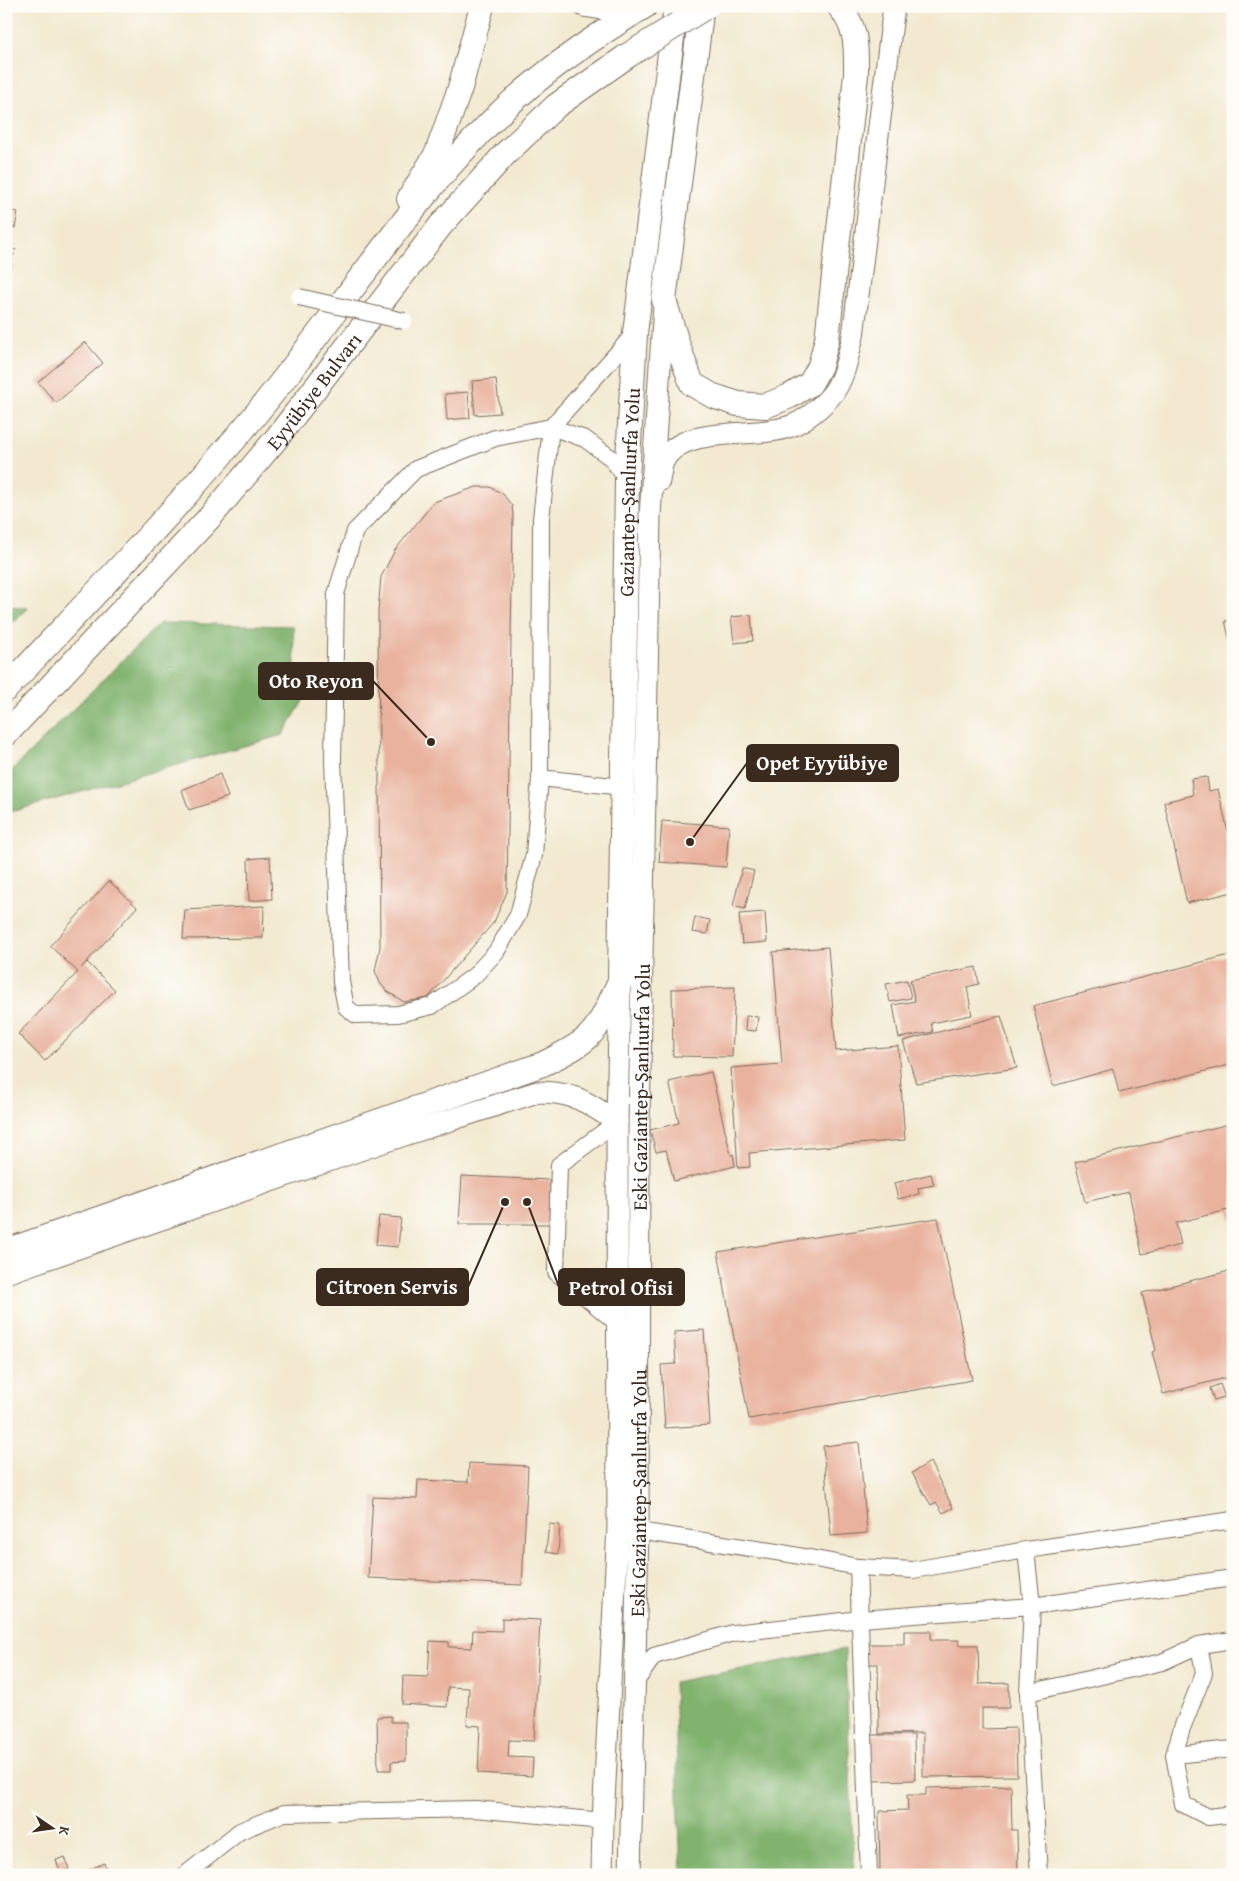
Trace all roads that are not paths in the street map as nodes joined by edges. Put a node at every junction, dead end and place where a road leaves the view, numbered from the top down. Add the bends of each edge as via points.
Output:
1 (482, 6) edge
2 (584, 6) edge
3 (646, 6) edge
4 (676, 6) edge
5 (702, 6) edge
6 (707, 6) edge
7 (839, 6) edge
8 (894, 6) edge
9 (621, 11) edge
10 (364, 274) junction
11 (299, 297) dead end
12 (664, 300) junction
13 (404, 322) dead end
14 (635, 333) junction
15 (551, 426) junction
16 (627, 479) junction
17 (650, 515) junction
18 (6, 689) edge
19 (6, 734) edge
20 (540, 778) junction
21 (623, 787) junction
22 (620, 981) junction
23 (617, 1122) junction
24 (6, 1251) edge
25 (6, 1274) edge
26 (617, 1322) junction
27 (1233, 1520) edge
28 (638, 1531) junction
29 (1026, 1550) junction
30 (858, 1567) junction
31 (1233, 1578) edge
32 (1032, 1606) junction
33 (861, 1619) junction
34 (1233, 1640) edge
35 (1199, 1645) junction
36 (636, 1683) junction
37 (1028, 1692) junction
38 (1233, 1749) edge
39 (1174, 1755) junction
40 (1233, 1814) edge
41 (602, 1821) junction
42 (185, 1875) edge
43 (602, 1875) edge
44 (630, 1875) edge
45 (870, 1875) edge
46 (1039, 1875) edge

1 - 10 highway via 460,88 437,153
2 - 9 main road
3 - 9 highway, Eyyübiye Bulvarı
4 - 14 highway, Gaziantep-Şanlıurfa Yolu
5 - 12 highway
6 - 19 highway, Eyyübiye Bulvarı, bridge via 556,106 504,154 441,225 276,439 211,516
7 - 12 highway via 851,20 856,42 856,75 827,339 820,366 810,384 765,406 738,404 713,396 692,384
8 - 17 main road via 853,336 844,373 832,394 814,412 791,426 763,432 692,438 676,448 663,462
9 - 10 highway, Eyyübiye Bulvarı via 501,113 469,146
10 - 18 highway, Eyyübiye Bulvarı via 252,419 180,503
11 - 13 street, bridge
12 - 17 main road, Eski Gaziantep-Şanlıurfa Yolu
14 - 15 street
14 - 16 highway, Gaziantep-Şanlıurfa Yolu
15 - 16 street via 585,439 611,458
15 - 20 street via 541,519
15 - 20 street via 495,438 416,469 356,532 336,594 332,759 341,982 346,1007 356,1015 398,1014 432,1006 474,976 496,952 518,915 534,855
16 - 21 highway, Gaziantep-Şanlıurfa Yolu
17 - 28 main road, Eski Gaziantep-Şanlıurfa Yolu via 639,1136
20 - 21 street
21 - 22 highway, Gaziantep-Şanlıurfa Yolu
22 - 23 main road, Eski Gaziantep-Şanlıurfa Yolu
22 - 24 highway via 590,1035 543,1064
23 - 25 main road via 560,1092 537,1092 392,1138
23 - 26 main road, Eski Gaziantep-Şanlıurfa Yolu
23 - 26 street via 559,1165 556,1272
26 - 41 main road, Eski Gaziantep-Şanlıurfa Yolu via 618,1527
27 - 29 street
28 - 30 street
28 - 36 main road, Eski Gaziantep-Şanlıurfa Yolu
29 - 30 street via 913,1570
29 - 32 street
30 - 33 street
31 - 32 street
32 - 33 street
32 - 37 street
33 - 36 street via 733,1633 654,1656
33 - 45 street
34 - 35 street
35 - 37 street via 1162,1662
35 - 39 street via 1204,1673
36 - 44 main road, Eski Gaziantep-Şanlıurfa Yolu
37 - 46 street
38 - 39 street
39 - 40 street via 1183,1804 1208,1817
41 - 42 street via 475,1809 284,1813 240,1832
41 - 43 main road, Eski Gaziantep-Şanlıurfa Yolu

